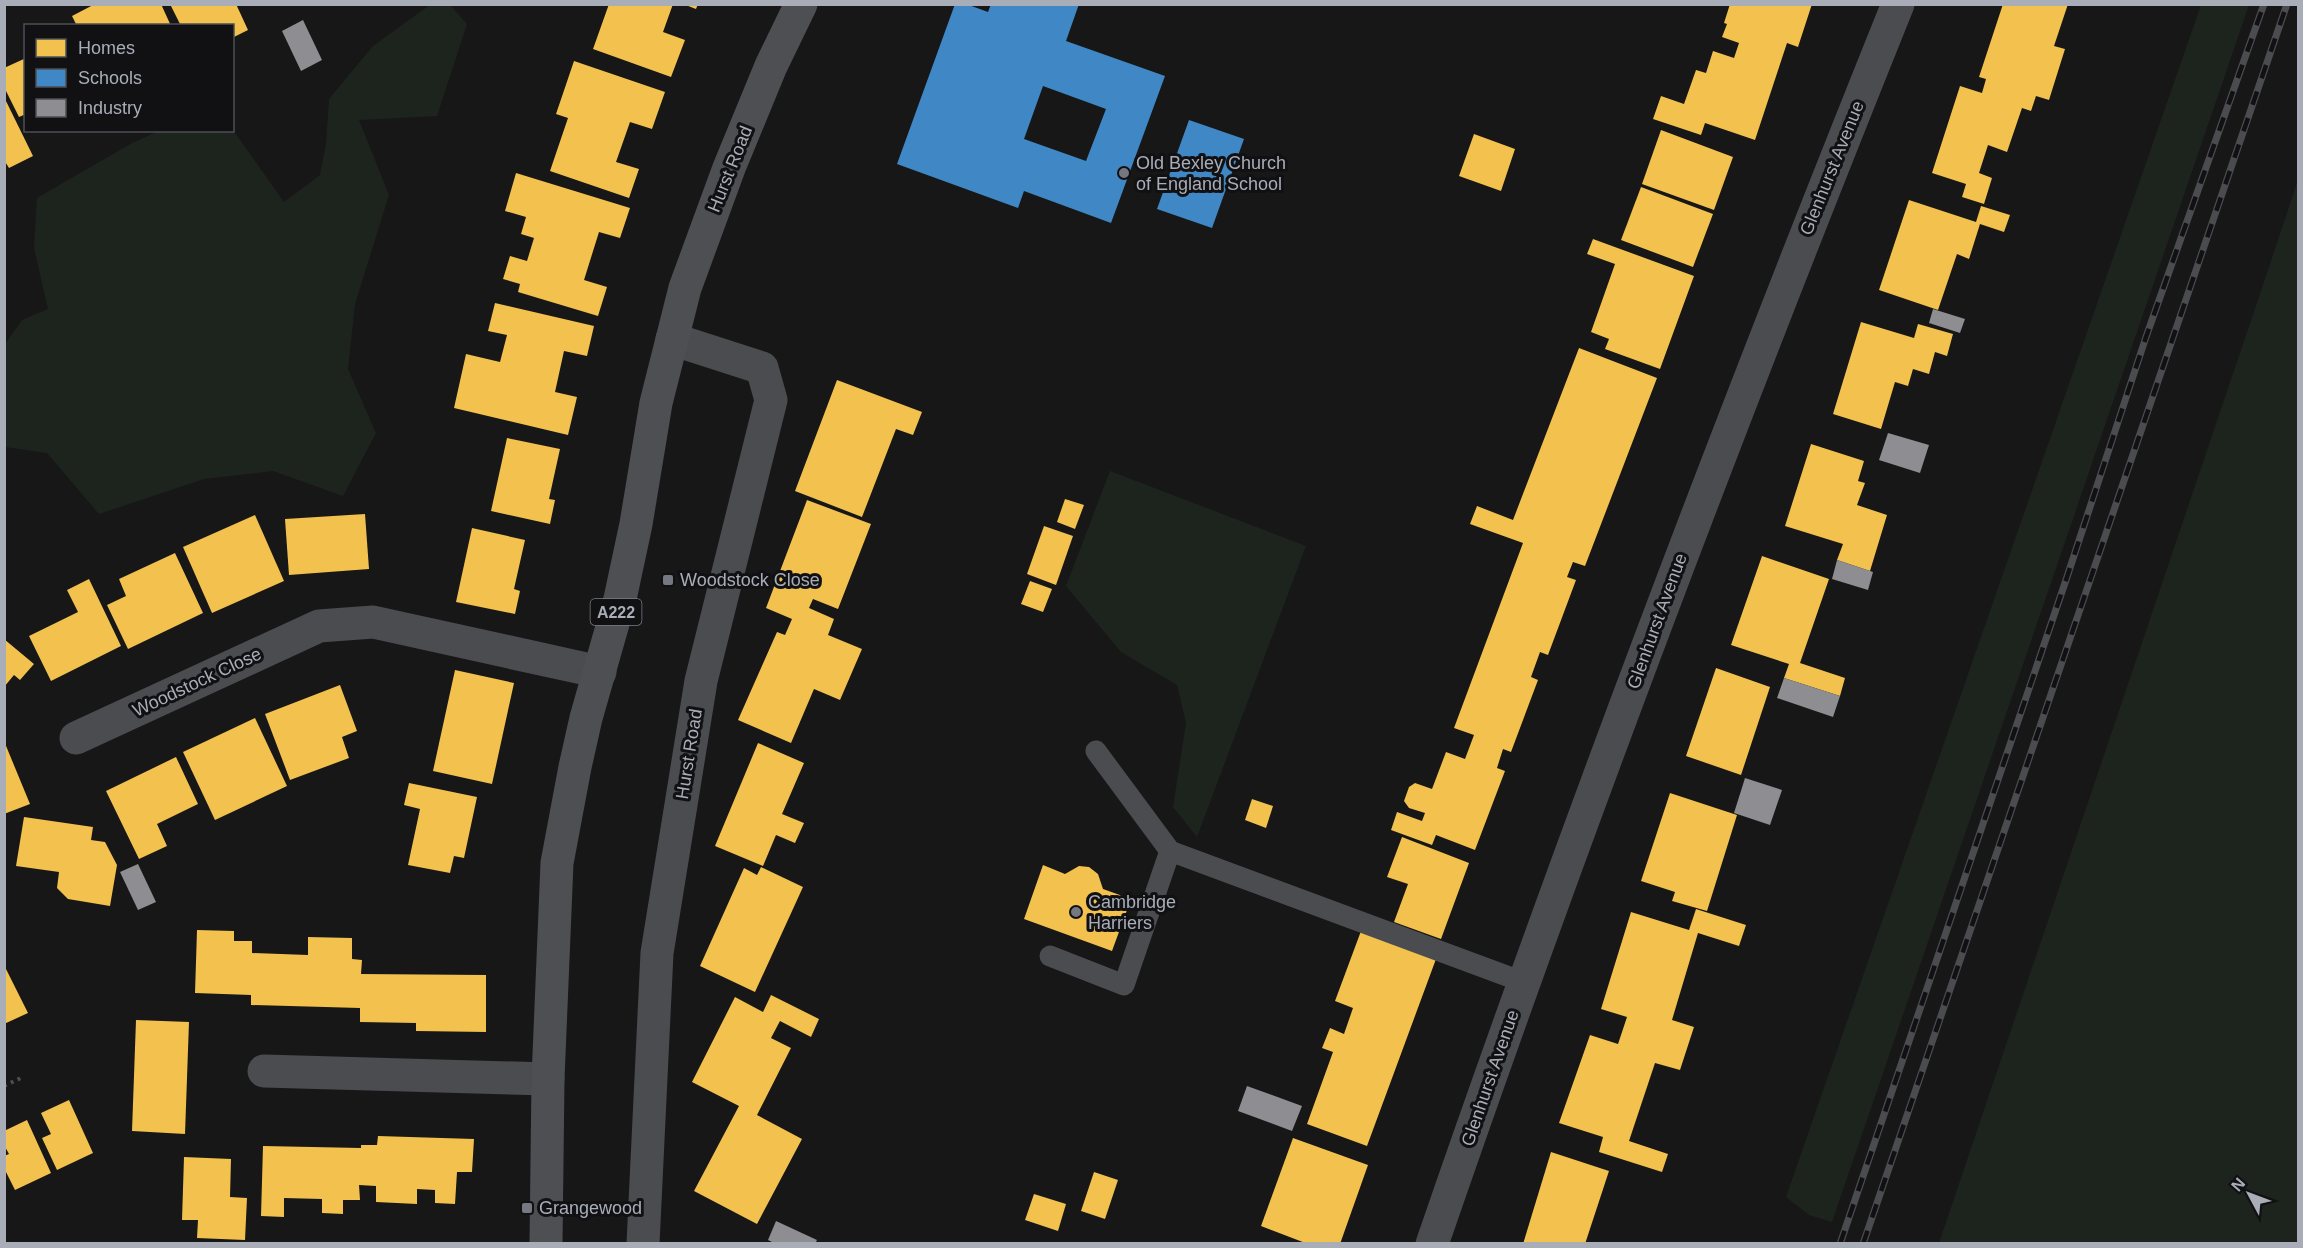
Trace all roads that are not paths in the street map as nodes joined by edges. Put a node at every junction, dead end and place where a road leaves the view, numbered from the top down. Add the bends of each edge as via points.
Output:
1 (801, 4) edge
2 (1898, 4) edge
3 (672, 339) junction
4 (600, 672) junction
5 (76, 738) dead end
6 (1096, 751) dead end
7 (1170, 851) junction
8 (1050, 956) dead end
9 (1524, 982) junction
10 (264, 1071) dead end
11 (548, 1079) junction
12 (546, 1244) edge
13 (643, 1244) edge
14 (1432, 1244) edge

1 - 3 main road, Hurst Road / A222 via 729,168
2 - 9 street, Glenhurst Avenue via 1789,274
3 - 4 main road, Hurst Road / A222 via 656,403 620,599
3 - 13 street, Hurst Road via 762,368 771,400 701,681 657,958
4 - 5 street, Woodstock Close via 373,622 319,626
4 - 11 main road, Hurst Road / A222 via 586,718 557,863
6 - 7 lane
7 - 8 lane via 1124,985
7 - 9 lane
9 - 14 street, Glenhurst Avenue
10 - 11 street
11 - 12 main road, Hurst Road / A222

